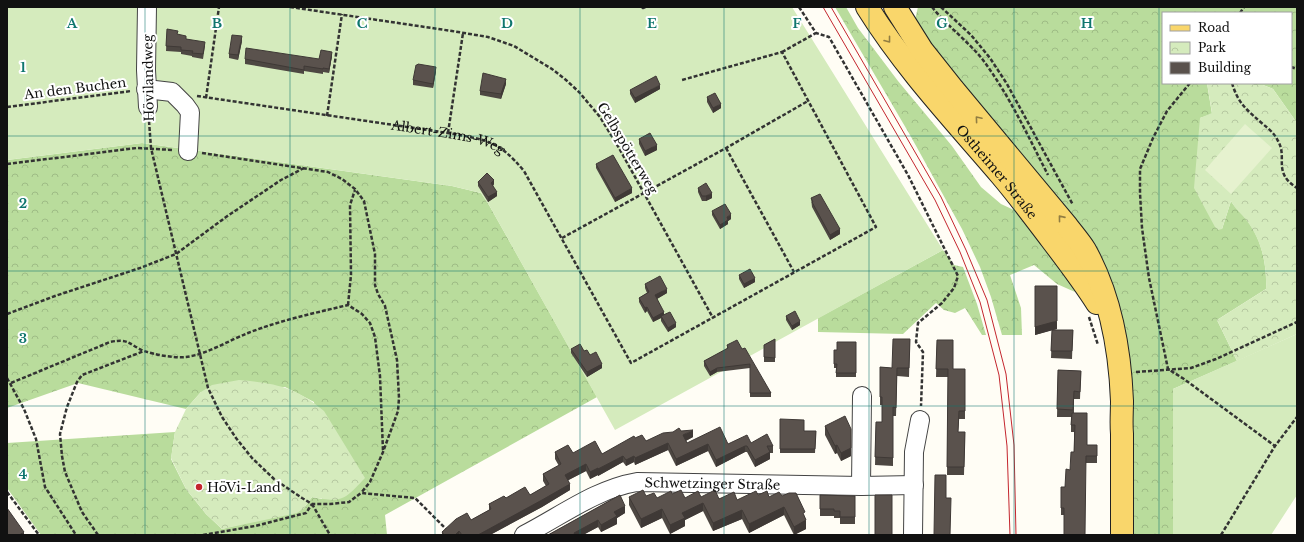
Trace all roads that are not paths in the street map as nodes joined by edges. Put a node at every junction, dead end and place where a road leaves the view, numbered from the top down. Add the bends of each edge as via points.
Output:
1 (147, 7) edge
2 (867, 7) edge
3 (895, 7) edge
4 (146, 89) junction
5 (148, 108) road end
6 (188, 151) road end
7 (1079, 259) junction
8 (862, 396) dead end
9 (920, 420) road end
10 (914, 485) junction
11 (862, 486) junction
12 (524, 535) edge
13 (913, 535) edge
14 (1122, 535) edge

1 - 4 street, Hövilandweg
2 -> 7 main road, Ostheimer Straße via 883,33 934,98
7 -> 3 main road, Ostheimer Straße via 1067,226 922,50
4 - 5 street, Hövilandweg
4 - 6 street via 172,92 190,112
7 - 14 main road, Ostheimer Straße via 1084,282 1102,312 1116,344 1122,400
8 - 11 street
9 - 10 street via 914,452
10 - 11 street, Schwetzinger Straße
10 - 13 street
11 - 12 street, Schwetzinger Straße via 637,482 604,492

